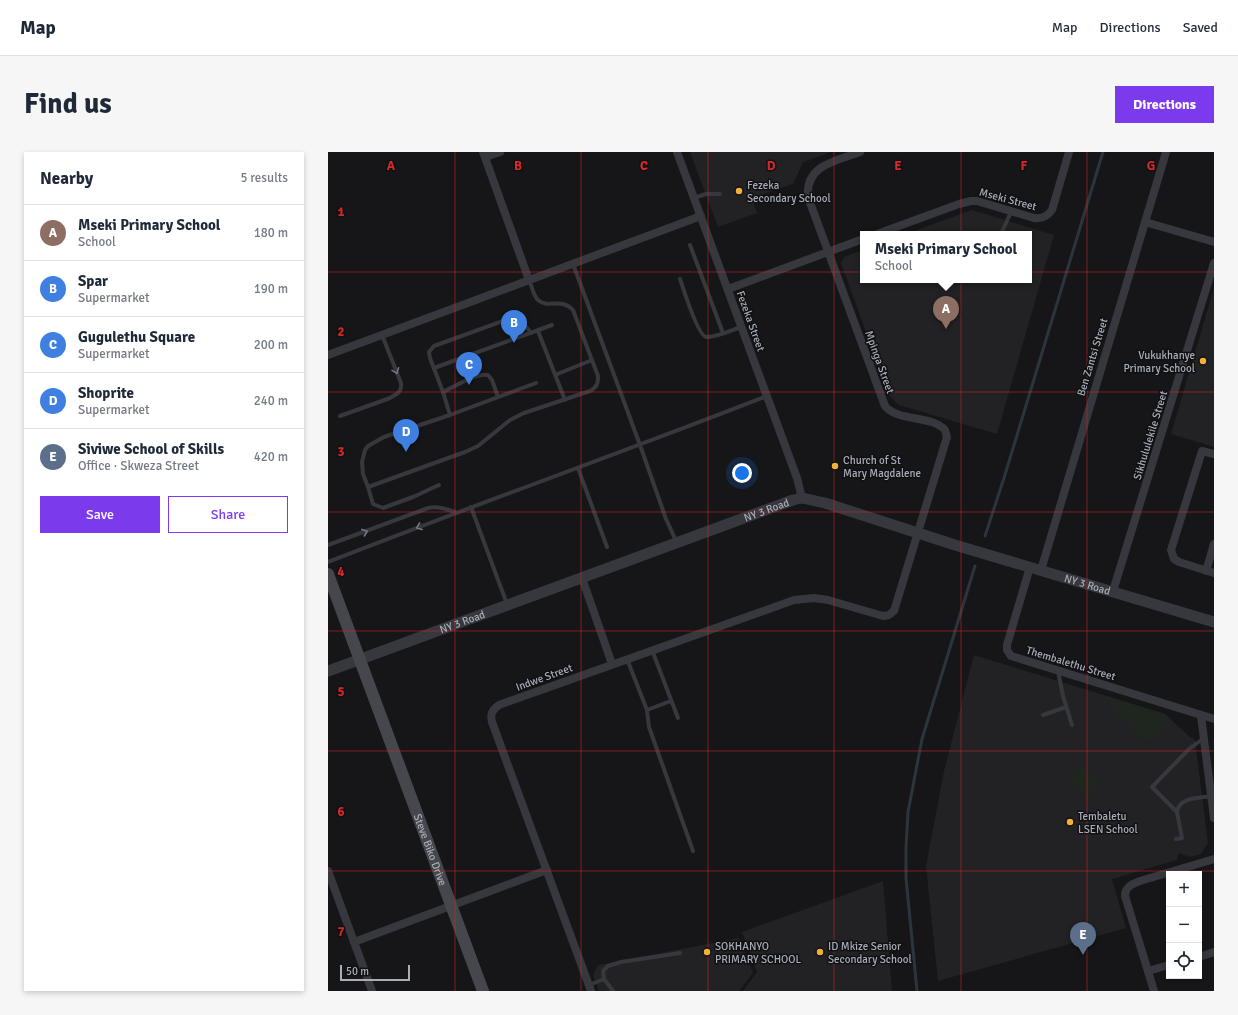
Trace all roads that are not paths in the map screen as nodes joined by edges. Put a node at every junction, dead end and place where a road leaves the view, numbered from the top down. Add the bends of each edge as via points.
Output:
1 (500, 152) edge
2 (678, 152) edge
3 (860, 152) edge
4 (1069, 152) edge
5 (1166, 152) edge
6 (484, 155) edge
7 (720, 194) dead end
8 (694, 198) junction
9 (1011, 212) junction
10 (701, 216) junction
11 (1145, 222) junction
12 (885, 231) edge
13 (1002, 231) edge
14 (860, 240) edge
15 (1214, 242) edge
16 (690, 245) dead end
17 (828, 252) junction
18 (1214, 263) edge
19 (573, 264) junction
20 (680, 279) dead end
21 (529, 280) junction
22 (728, 289) junction
23 (552, 325) dead end
24 (741, 327) junction
25 (538, 330) junction
26 (531, 333) junction
27 (723, 333) junction
28 (382, 335) junction
29 (328, 355) edge
30 (592, 360) junction
31 (434, 368) junction
32 (555, 376) junction
33 (536, 383) dead end
34 (442, 392) junction
35 (767, 396) junction
36 (498, 397) junction
37 (565, 400) junction
38 (450, 415) junction
39 (340, 416) dead end
40 (640, 445) junction
41 (1214, 454) edge
42 (578, 468) junction
43 (439, 485) dead end
44 (368, 488) junction
45 (802, 498) junction
46 (471, 507) junction
47 (455, 513) junction
48 (918, 533) junction
49 (677, 543) junction
50 (1214, 544) edge
51 (328, 546) edge
52 (607, 547) dead end
53 (328, 562) edge
54 (1036, 568) junction
55 (1210, 572) edge
56 (328, 574) edge
57 (582, 578) junction
58 (1113, 591) junction
59 (508, 605) junction
60 (889, 615) joint
61 (1214, 622) edge
62 (652, 650) junction
63 (626, 659) junction
64 (360, 660) junction
65 (612, 664) junction
66 (328, 671) edge
67 (1058, 671) junction
68 (671, 701) junction
69 (1066, 707) junction
70 (646, 710) junction
71 (1043, 714) dead end
72 (1201, 716) junction
73 (678, 718) dead end
74 (1214, 719) edge
75 (1072, 725) dead end
76 (1204, 738) junction
77 (1211, 796) junction
78 (1177, 812) junction
79 (1214, 818) edge
80 (1176, 839) dead end
81 (693, 851) dead end
82 (1214, 859) edge
83 (547, 870) junction
84 (328, 871) edge
85 (451, 906) junction
86 (354, 942) junction
87 (1214, 952) edge
88 (680, 953) dead end
89 (1202, 956) edge
90 (1166, 966) edge
91 (1148, 971) junction
92 (604, 979) junction
93 (590, 988) edge
94 (372, 991) edge
95 (483, 991) edge
96 (613, 991) edge
97 (1154, 991) edge

1 - 6 street
2 - 8 street, Fezeka Street
3 - 17 street, Mpinga Street via 823,166 809,180 808,197
4 - 9 street, Mseki Street via 1049,214 1039,218
5 - 11 street, Ben Zantsi Street
6 - 21 street
7 - 8 lane via 706,194
8 - 10 street, Fezeka Street
9 - 12 street, Mseki Street via 971,201
9 - 13 lane
10 - 19 street
10 - 22 street, Fezeka Street
11 - 15 street
11 - 54 street, Ben Zantsi Street
14 - 17 street
16 - 27 lane
17 - 22 street
17 - 48 street, Mpinga Street via 885,406 894,413 942,427 946,433
18 - 58 street, Sikhululekile Street
19 - 21 street
19 - 40 lane
20 - 27 lane via 702,335 709,337
21 - 28 street
21 - 30 lane via 538,300 544,303 565,303 573,310
22 - 24 street, Fezeka Street
23 - 25 lane
24 - 27 lane
24 - 35 street, Fezeka Street
25 - 26 lane
25 - 32 lane
26 - 31 lane
26 - 31 lane via 520,320 511,318 486,327 434,346 429,352
28 - 29 street
28 -> 39 lane via 401,383 401,390 390,398
30 - 32 lane
30 - 37 lane via 598,384 595,388
31 - 34 lane
32 - 37 lane
33 - 36 lane
34 - 36 lane via 488,375
34 - 38 lane
35 - 40 lane
35 - 45 street, Fezeka Street
36 - 38 lane
37 - 44 lane via 510,420 478,446 465,452
38 - 44 lane via 384,437 368,446 362,462
40 - 42 lane
40 - 49 lane
41 - 55 street via 1202,451 1171,550 1174,559 1179,562
42 - 46 lane
42 - 52 lane
43 - 44 lane via 383,508 373,504
45 - 48 street, NY 3 Road
45 - 49 street, NY 3 Road
46 - 47 lane
46 - 59 lane
51 -> 47 lane via 428,508 441,507
47 -> 53 lane
48 - 54 street, NY 3 Road
48 - 60 street, Mpinga Street via 896,607
49 - 57 street, NY 3 Road
50 - 55 street
54 - 58 street, NY 3 Road
54 - 67 street, Thembalethu Street via 1007,650 1014,658
56 - 64 main road
57 - 59 street, NY 3 Road
57 - 65 street
58 - 61 street, NY 3 Road
59 - 64 street, NY 3 Road
60 - 62 street, Indwe Street via 880,616 828,600 794,600
62 - 63 street, Indwe Street
62 - 68 lane
63 - 65 street, Indwe Street
63 - 70 lane
64 - 66 street, NY 3 Road
64 - 85 main road, Steve Biko Drive
65 - 83 street, Indwe Street via 499,705 492,712 492,722
67 - 69 lane
67 - 72 street, Thembalethu Street
68 - 70 lane
68 - 73 lane
69 - 71 lane
69 - 75 lane
70 - 81 lane via 649,727
72 - 74 street, Thembalethu Street
72 - 76 street
76 - 77 street
76 - 78 lane via 1189,749 1152,787
77 - 78 lane via 1184,801 1179,805
77 - 79 street
78 - 80 lane via 1182,838
82 - 91 street via 1140,880 1128,887 1125,896
83 - 85 street
83 - 93 street, Indwe Street
84 - 86 street
85 - 86 street
85 - 95 main road, Steve Biko Drive
86 - 94 street
87 - 89 street
88 - 92 lane via 608,966 603,971
90 - 91 street
91 - 97 street
92 - 93 lane
92 - 96 lane

